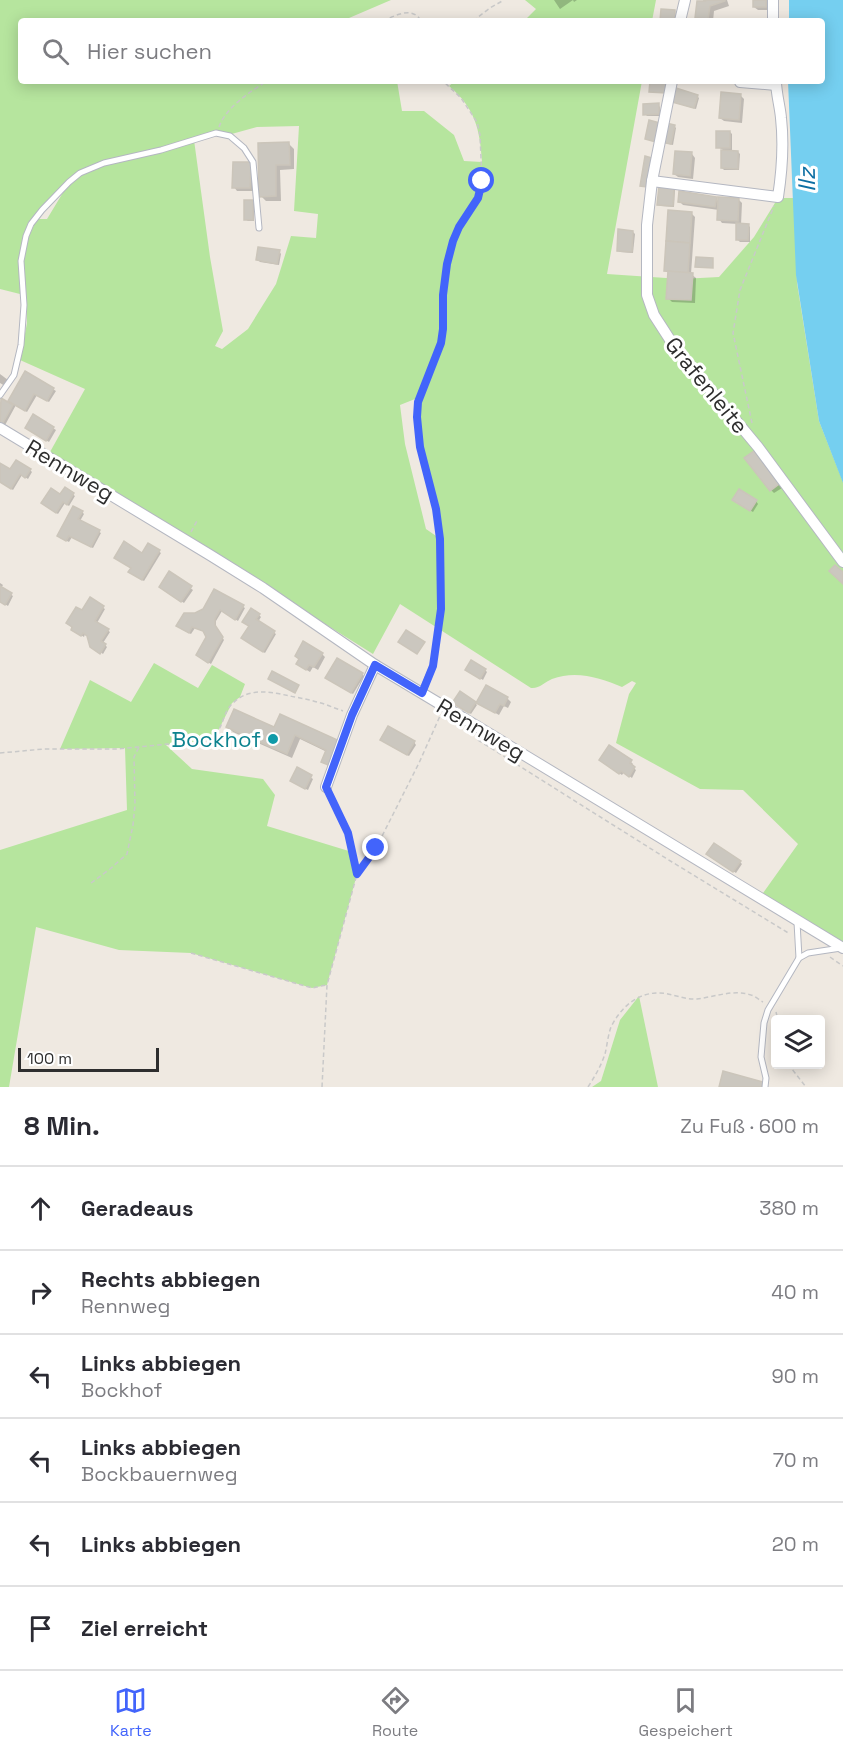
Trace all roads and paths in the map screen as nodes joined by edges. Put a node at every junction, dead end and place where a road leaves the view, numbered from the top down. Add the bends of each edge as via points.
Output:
1 (504, 0) edge
2 (685, 0) edge
3 (773, 0) edge
4 (392, 18) edge
5 (419, 18) edge
6 (477, 18) edge
7 (681, 18) edge
8 (773, 18) edge
9 (262, 84) edge
10 (446, 84) edge
11 (671, 84) edge
12 (776, 84) edge
13 (216, 133) junction
14 (652, 181) junction
15 (777, 197) junction
16 (259, 228) dead end
17 (0, 395) edge
18 (753, 425) dead end
19 (0, 428) edge
20 (198, 519) dead end
21 (187, 540) junction
22 (843, 562) edge
23 (375, 665) junction
24 (433, 666) joint
25 (422, 693) junction
26 (352, 715) junction
27 (440, 716) dead end
28 (471, 735) dead end
29 (139, 747) junction
30 (0, 753) edge
31 (326, 787) joint
32 (357, 874) junction
33 (91, 883) dead end
34 (797, 920) junction
35 (798, 938) junction
36 (843, 948) edge
37 (191, 953) dead end
38 (799, 958) junction
39 (327, 985) junction
40 (770, 1006) junction
41 (791, 1069) edge
42 (322, 1087) edge
43 (588, 1087) edge
44 (765, 1087) edge
45 (806, 1087) edge

1 - 6 path
2 - 7 street
3 - 8 street
4 - 5 path via 408,13
9 - 13 path via 228,112
10 - 24 path via 477,122 482,181 478,198 453,241 443,295 441,343 418,402 420,447 440,539 441,609
11 - 14 street, Grafenleite
12 - 15 street via 783,143
13 - 16 lane via 230,136 250,155
13 - 17 lane via 90,168 69,182 42,210 31,224 22,249 24,328 14,375
14 - 15 street
14 - 22 street, Grafenleite via 647,225 647,295 654,315
15 - 18 path via 740,290 733,333
19 - 21 street, Rennweg
20 - 21 path
21 - 23 street, Rennweg
23 - 25 street, Rennweg
23 - 26 street
24 - 25 lane
25 - 34 street, Rennweg
26 - 29 path via 316,701 260,691 232,703 216,735 208,740
26 - 31 street
27 - 32 path via 376,848
28 - 35 path
29 - 30 path
29 - 33 path via 134,757 135,805 127,854
31 - 32 path via 348,833
32 - 39 path
34 - 35 lane
34 - 36 street, Rennweg
35 - 38 lane
36 - 38 lane
37 - 39 path via 312,988
38 - 40 lane
39 - 42 path
40 - 43 path via 752,995 739,993 687,1000 657,993 639,996 623,1009 611,1029 601,1063
40 - 44 lane via 761,1042
41 - 45 path

